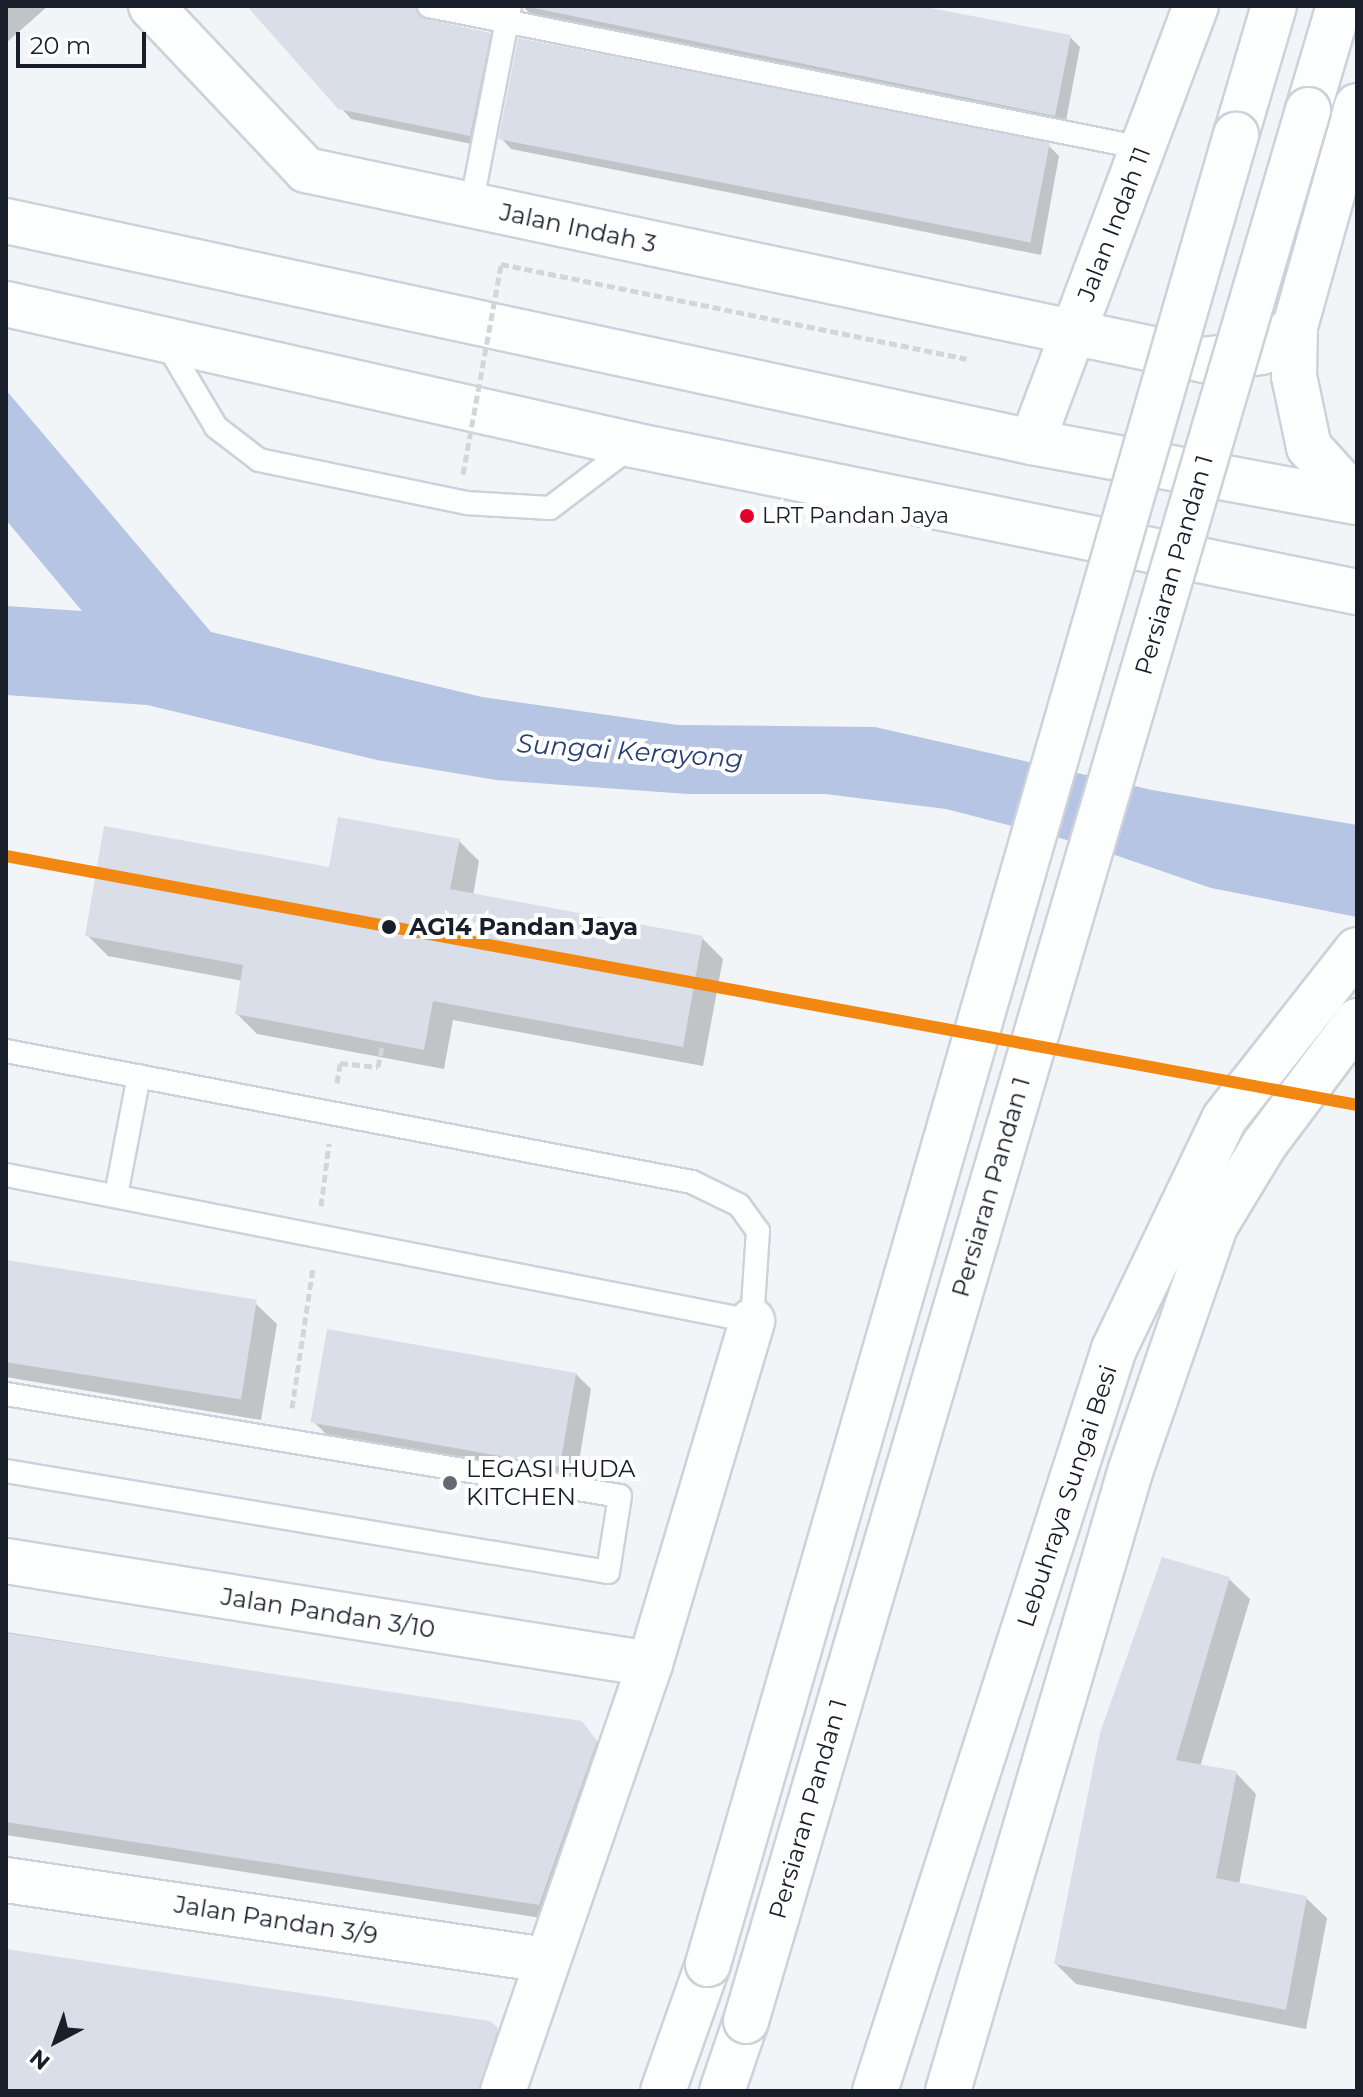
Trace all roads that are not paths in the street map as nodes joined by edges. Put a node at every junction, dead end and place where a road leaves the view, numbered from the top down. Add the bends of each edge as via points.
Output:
1 (151, 6) edge
2 (429, 6) edge
3 (1196, 6) edge
4 (1274, 6) edge
5 (1339, 6) edge
6 (511, 15) edge
7 (1357, 106) edge
8 (1143, 148) junction
9 (471, 206) junction
10 (6, 221) edge
11 (6, 304) edge
12 (1295, 327) junction
13 (1072, 332) junction
14 (163, 338) junction
15 (1032, 442) junction
16 (633, 445) junction
17 (1357, 501) edge
18 (1357, 592) edge
19 (1357, 950) edge
20 (1357, 1021) edge
21 (6, 1051) edge
22 (139, 1076) junction
23 (6, 1175) edge
24 (116, 1195) junction
25 (752, 1321) junction
26 (6, 1394) edge
27 (6, 1471) edge
28 (6, 1561) edge
29 (650, 1664) junction
30 (6, 1880) edge
31 (546, 1960) junction
32 (503, 2091) edge
33 (663, 2091) edge
34 (722, 2091) edge
35 (875, 2091) edge
36 (948, 2091) edge

1 - 9 main road, Jalan Indah 3 via 306,170
2 - 6 lane
3 - 8 main road, Jalan Indah 11
4 - 33 main road, bridge via 708,1964
5 - 34 main road, Persiaran Pandan 1, bridge
6 - 8 lane
6 - 9 lane
7 - 12 main road
8 - 13 main road, Jalan Indah 11
9 - 13 main road, Jalan Indah 3
10 - 15 main road
11 - 14 main road
12 - 13 main road, Jalan Indah 3 via 1261,352 1204,360
12 - 17 main road via 1300,427 1321,465
13 - 15 main road, Jalan Indah 11
14 - 16 main road
14 - 16 lane via 216,427 259,460 466,503 550,508
15 - 17 main road
16 - 18 main road
19 - 35 main road, Lebuhraya Sungai Besi via 1224,1119 1114,1349
20 - 36 main road via 1264,1145 1215,1226 1131,1469
21 - 22 lane
22 - 24 lane
22 - 25 lane via 692,1182 739,1205 758,1231
23 - 24 lane
24 - 25 lane
25 - 29 main road
26 - 27 lane via 620,1496 608,1572
28 - 29 main road, Jalan Pandan 3/10
29 - 31 main road
30 - 31 main road, Jalan Pandan 3/9
31 - 32 main road

